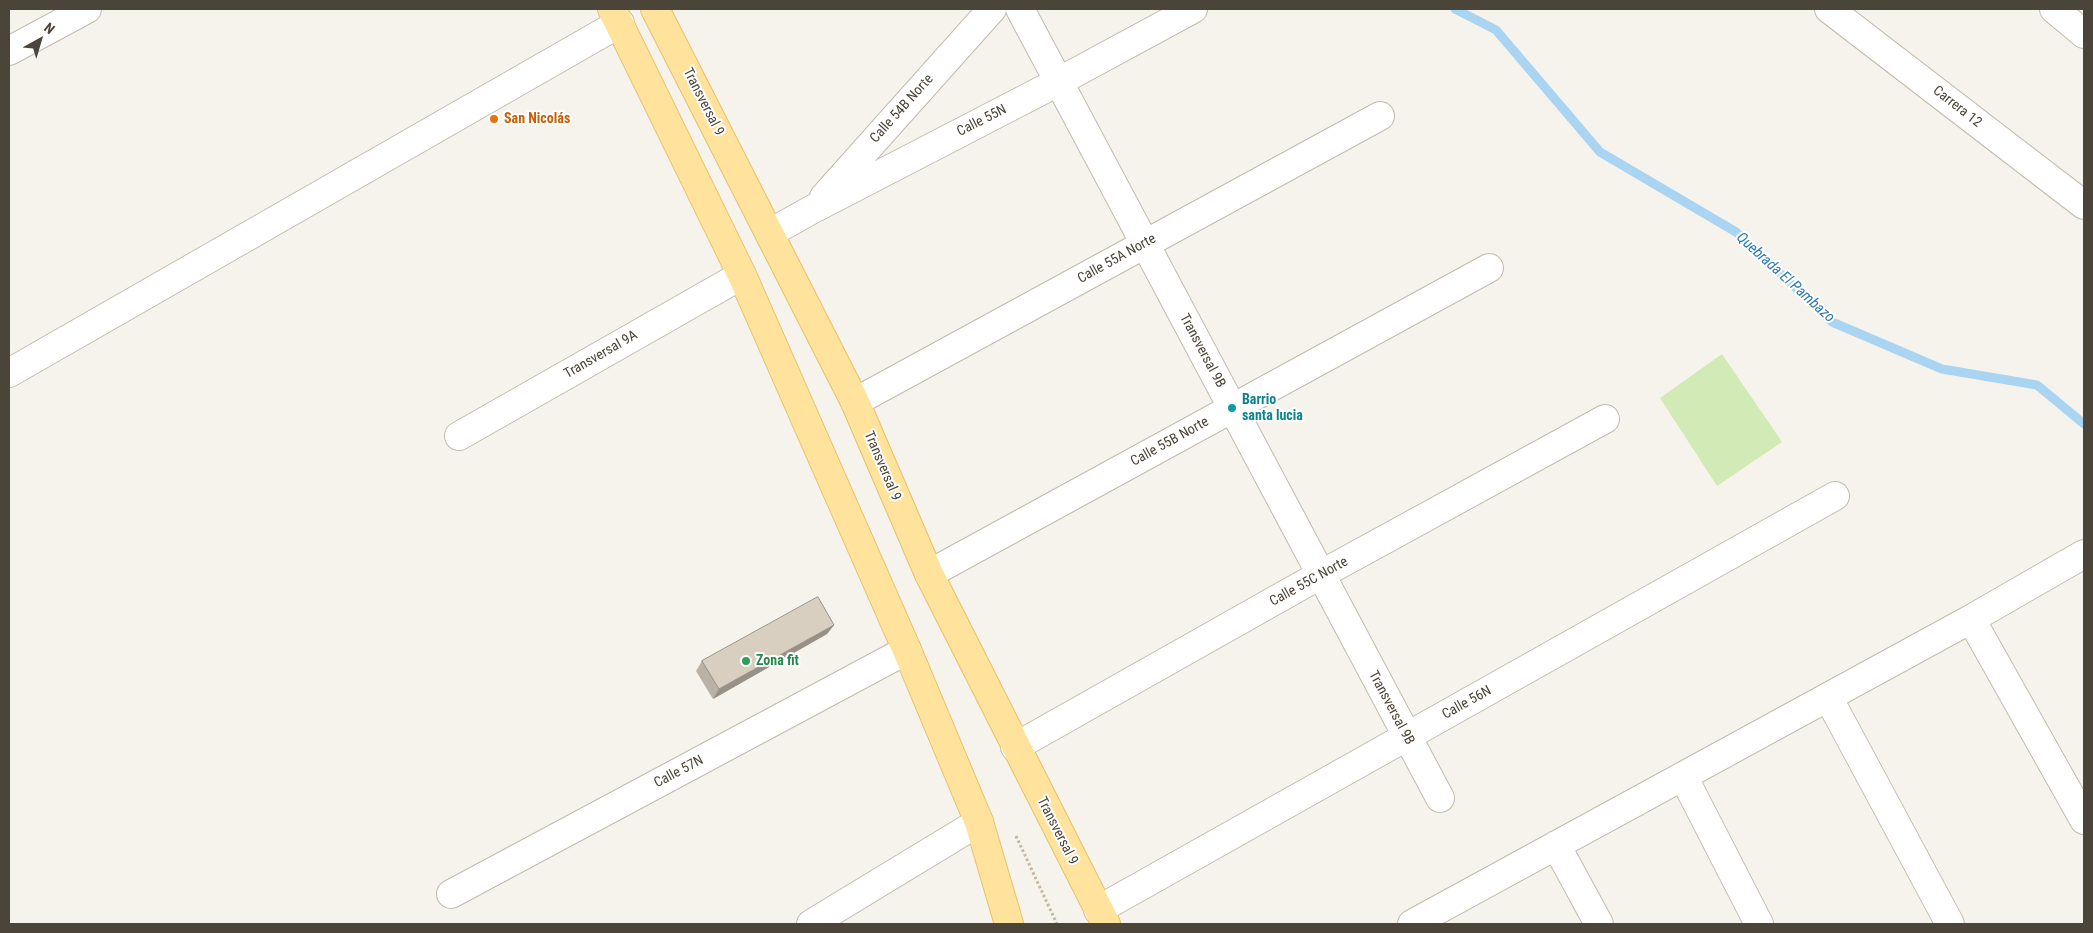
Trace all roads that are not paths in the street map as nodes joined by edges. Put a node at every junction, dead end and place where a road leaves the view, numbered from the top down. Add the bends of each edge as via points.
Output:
1 (87, 9) edge
2 (656, 9) edge
3 (992, 9) edge
4 (1020, 9) edge
5 (1193, 9) edge
6 (1829, 9) edge
7 (616, 16) edge
8 (9, 51) edge
9 (1058, 82) junction
10 (1380, 116) dead end
11 (2084, 205) edge
12 (813, 209) junction
13 (770, 234) junction
14 (1145, 244) junction
15 (1489, 268) dead end
16 (742, 275) junction
17 (9, 373) edge
18 (855, 402) junction
19 (1232, 408) junction
20 (1605, 419) dead end
21 (459, 436) dead end
22 (1835, 496) dead end
23 (2084, 554) edge
24 (929, 574) junction
25 (1320, 575) junction
26 (1971, 619) junction
27 (907, 650) junction
28 (1828, 698) junction
29 (1406, 737) junction
30 (1015, 747) junction
31 (1683, 776) junction
32 (1440, 798) dead end
33 (2084, 820) edge
34 (979, 822) junction
35 (1556, 845) junction
36 (451, 894) dead end
37 (1102, 917) edge
38 (811, 924) edge
39 (1009, 924) edge
40 (1412, 924) edge
41 (1599, 924) edge
42 (1759, 924) edge
43 (1950, 924) edge

1 - 8 street
2 - 13 main road, Transversal 9
3 - 12 street, Calle 54B Norte
4 - 9 street, Transversal 9B
5 - 9 street, Calle 55N
6 - 11 street, Carrera 12
7 - 16 main road
7 - 17 street
9 - 12 street, Calle 55N
9 - 14 street, Transversal 9B
10 - 14 street, Calle 55A Norte
12 - 13 street, Calle 55N
13 - 18 main road, Transversal 9
14 - 18 street, Calle 55A Norte
14 - 19 street, Transversal 9B
15 - 19 street, Calle 55B Norte
16 - 21 street, Transversal 9A
16 - 27 main road
18 - 24 main road, Transversal 9
19 - 24 street, Calle 55B Norte
19 - 25 street, Transversal 9B
20 - 25 street, Calle 55C Norte
22 - 29 street, Calle 56N
23 - 26 street
24 - 30 main road, Transversal 9
25 - 29 street, Transversal 9B
25 - 30 street, Calle 55C Norte
26 - 28 street
26 - 33 street
27 - 34 main road
27 - 36 street, Calle 57N
28 - 31 street
28 - 43 street
29 - 32 street, Transversal 9B
29 - 37 street, Calle 56N
30 - 37 main road, Transversal 9
31 - 35 street
31 - 42 street
34 - 38 street
34 - 39 main road
35 - 40 street
35 - 41 street

